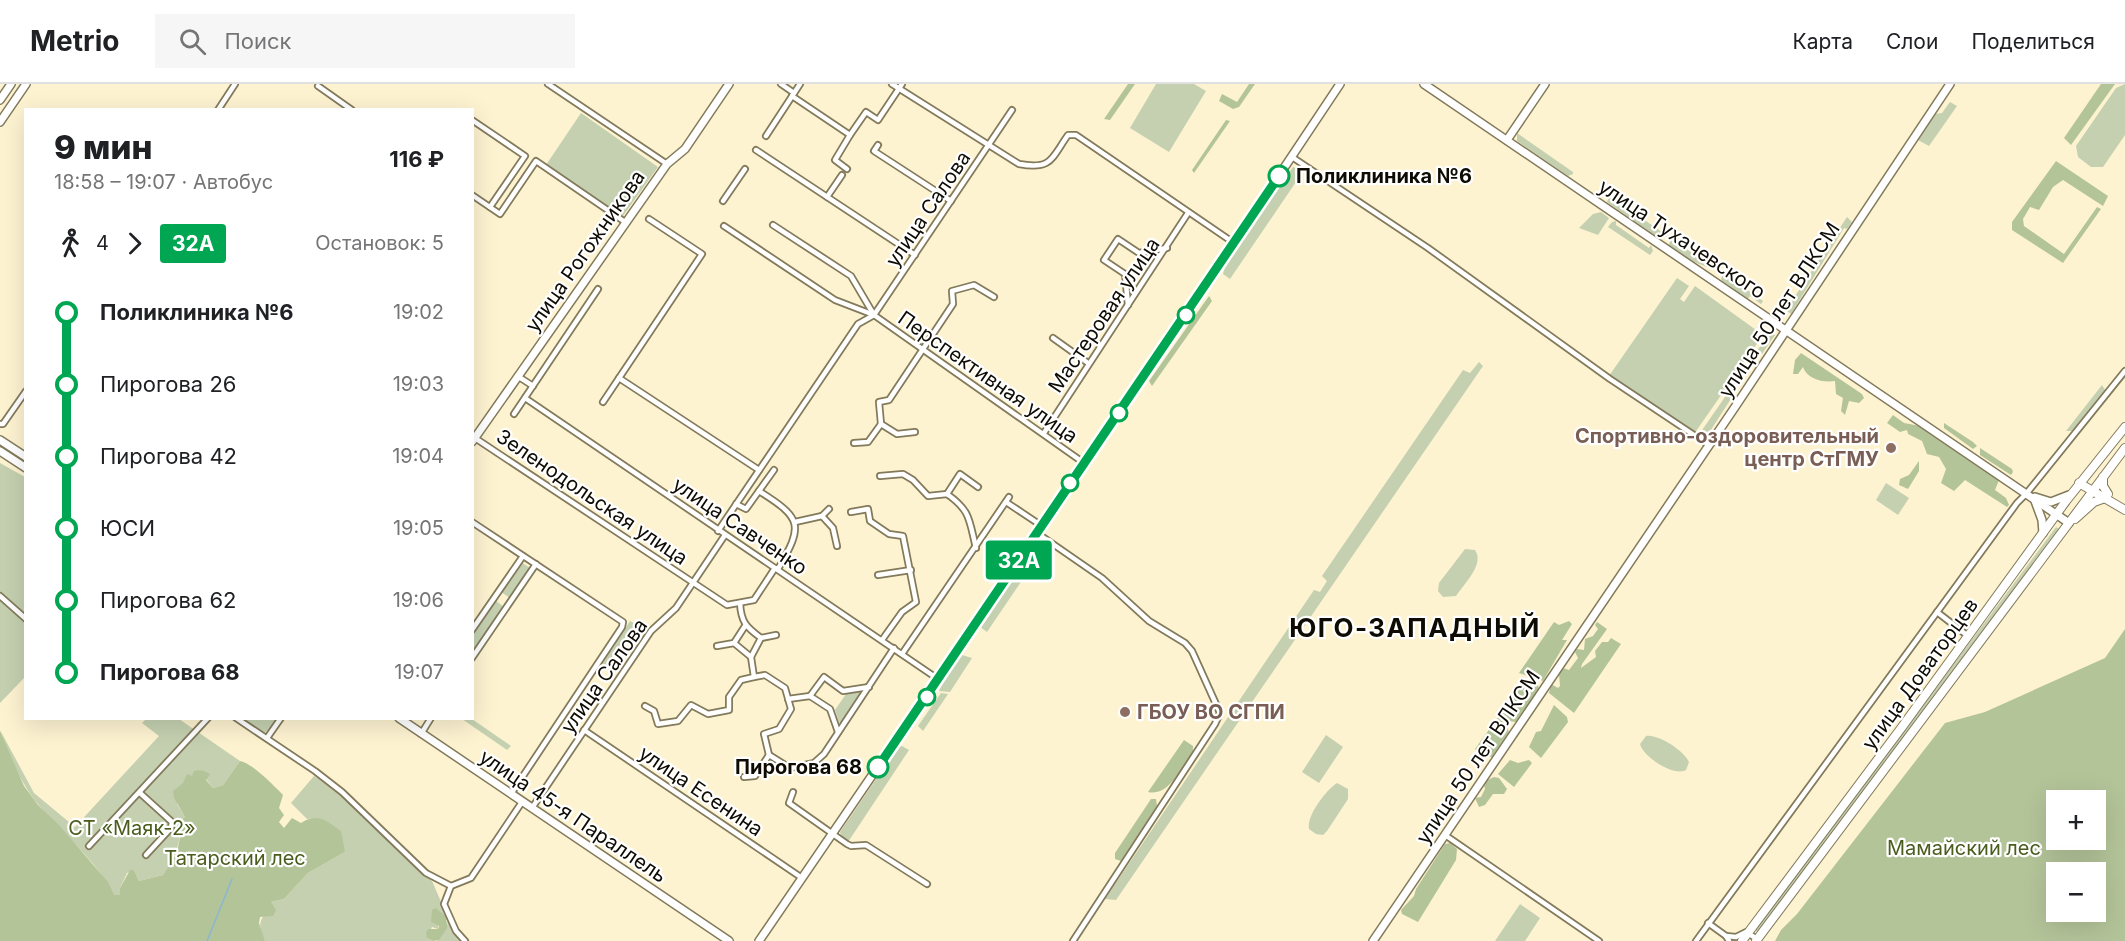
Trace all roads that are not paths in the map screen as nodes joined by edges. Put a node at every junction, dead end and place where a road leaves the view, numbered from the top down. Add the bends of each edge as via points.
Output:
1 (11, 84) edge
2 (26, 84) edge
3 (235, 84) edge
4 (548, 84) edge
5 (729, 84) edge
6 (781, 84) edge
7 (800, 84) edge
8 (892, 84) edge
9 (1424, 84) edge
10 (1545, 84) edge
11 (1950, 84) edge
12 (1341, 85) edge
13 (318, 86) dead end
14 (900, 86) edge
15 (793, 95) junction
16 (0, 100) edge
17 (219, 108) edge
18 (349, 108) edge
19 (1012, 110) dead end
20 (474, 121) edge
21 (0, 122) edge
22 (850, 135) junction
23 (766, 136) dead end
24 (1507, 140) junction
25 (878, 145) dead end
26 (988, 145) junction
27 (756, 150) dead end
28 (1292, 157) junction
29 (667, 164) junction
30 (745, 169) dead end
31 (847, 169) dead end
32 (842, 175) dead end
33 (474, 196) edge
34 (828, 197) junction
35 (723, 201) dead end
36 (951, 201) junction
37 (490, 207) junction
38 (1188, 213) junction
39 (649, 219) dead end
40 (625, 222) junction
41 (773, 225) dead end
42 (724, 226) dead end
43 (1234, 243) junction
44 (1167, 248) junction
45 (915, 255) junction
46 (598, 289) dead end
47 (994, 297) dead end
48 (1128, 305) junction
49 (874, 315) junction
50 (1786, 330) junction
51 (1053, 338) dead end
52 (923, 349) junction
53 (1088, 363) junction
54 (2125, 371) edge
55 (519, 377) junction
56 (620, 378) junction
57 (533, 386) junction
58 (24, 394) edge
59 (525, 398) junction
60 (603, 402) dead end
61 (514, 414) dead end
62 (0, 424) edge
63 (881, 424) junction
64 (2125, 427) edge
65 (915, 432) dead end
66 (1044, 433) junction
67 (0, 440) edge
68 (474, 440) edge
69 (854, 443) dead end
70 (1710, 445) junction
71 (2125, 448) edge
72 (0, 451) edge
73 (24, 456) edge
74 (1084, 464) junction
75 (24, 467) edge
76 (759, 470) junction
77 (774, 470) dead end
78 (880, 476) dead end
79 (2103, 477) junction
80 (2081, 481) junction
81 (978, 487) dead end
82 (2092, 489) junction
83 (759, 491) junction
84 (2071, 493) junction
85 (947, 494) junction
86 (2030, 496) junction
87 (2106, 496) junction
88 (736, 504) junction
89 (2125, 504) edge
90 (829, 510) dead end
91 (2125, 510) edge
92 (851, 512) dead end
93 (2057, 514) junction
94 (822, 516) junction
95 (795, 522) junction
96 (474, 523) edge
97 (2069, 523) junction
98 (1042, 526) junction
99 (718, 531) junction
100 (1037, 533) junction
101 (725, 535) junction
102 (2043, 535) junction
103 (837, 546) dead end
104 (976, 548) junction
105 (524, 556) junction
106 (536, 564) junction
107 (776, 569) junction
108 (911, 570) junction
109 (878, 575) dead end
110 (693, 582) junction
111 (0, 596) edge
112 (740, 603) junction
113 (1937, 612) junction
114 (24, 617) edge
115 (745, 626) junction
116 (474, 627) edge
117 (776, 635) dead end
118 (1968, 636) junction
119 (761, 638) junction
120 (882, 640) junction
121 (734, 643) junction
122 (717, 646) dead end
123 (894, 648) junction
124 (902, 654) junction
125 (474, 655) edge
126 (751, 657) junction
127 (754, 677) junction
128 (939, 679) junction
129 (869, 687) junction
130 (810, 696) junction
131 (788, 699) junction
132 (645, 706) dead end
133 (206, 720) edge
134 (239, 720) edge
135 (279, 720) edge
136 (430, 720) edge
137 (409, 722) edge
138 (584, 730) junction
139 (838, 732) junction
140 (421, 734) junction
141 (267, 738) junction
142 (769, 754) junction
143 (744, 777) dead end
144 (793, 792) dead end
145 (140, 793) junction
146 (511, 794) junction
147 (522, 802) junction
148 (532, 808) junction
149 (833, 834) junction
150 (1445, 835) junction
151 (89, 846) dead end
152 (146, 855) dead end
153 (802, 878) junction
154 (927, 884) dead end
155 (451, 886) junction
156 (1708, 923) junction
157 (1748, 932) junction
158 (1728, 939) edge
159 (1756, 940) edge
160 (465, 941) edge
161 (729, 941) edge
162 (759, 941) edge
163 (1073, 941) edge
164 (1373, 941) edge
165 (1599, 941) edge
166 (1696, 941) edge
167 (1742, 941) edge

1 - 16 street
2 - 21 street
3 - 17 street
4 - 29 street
5 - 29 street, улица Рогожникова via 685,149
6 - 15 street
7 - 15 street
8 - 14 street
9 - 24 street, улица Тухачевского
10 - 24 street
11 - 50 street, улица 50 лет ВЛКСМ
12 - 28 street
13 - 18 street
14 - 22 street via 878,120 866,112
14 - 26 street
15 - 22 street
15 - 23 street
19 - 26 street
20 - 37 street via 525,156
22 - 31 street via 835,160
24 - 50 street, улица Тухачевского
25 - 36 street via 874,151
26 - 36 street, улица Салова
26 - 38 street, улица Салова via 1019,164 1040,167 1047,164 1068,135 1076,135
27 - 34 street
28 - 43 street
28 - 70 street
29 - 40 street, улица Рогожникова
30 - 35 street
32 - 34 street
33 - 37 street
34 - 45 street
36 - 45 street, улица Салова
37 - 40 street via 500,214 536,161
38 - 43 street, улица Салова
38 - 44 street, Мастеровая улица
39 - 56 street via 702,254
40 - 55 street, улица Рогожникова
41 - 49 street, Перспективная улица via 851,276
42 - 49 street, Перспективная улица via 835,300
43 - 74 street
44 - 48 street, Мастеровая улица
44 - 48 street via 1139,253 1118,239 1104,260 1125,274
45 - 49 street, улица Салова
46 - 57 street
47 - 52 street via 974,285 952,291 953,304
48 - 53 street, Мастеровая улица
49 - 52 street, Перспективная улица
49 - 76 street, улица Салова via 858,324
50 - 70 street, улица 50 лет ВЛКСМ
50 - 86 street, улица Тухачевского
51 - 53 street
52 - 63 street via 889,400 879,402
52 - 66 street, Перспективная улица
53 - 66 street, Мастеровая улица
54 - 86 street
55 - 57 street
55 - 68 street, улица Рогожникова
56 - 60 street
56 - 76 street
57 - 59 street
58 - 62 street
59 - 61 street
59 - 99 street, улица Савченко
63 - 65 street via 897,434
63 - 69 street via 868,442
64 - 80 main road, улица Доваторцев
66 - 74 street, Перспективная улица
67 - 73 street
68 - 110 street, Зеленодольская улица
70 - 150 street, улица 50 лет ВЛКСМ
71 - 79 main road, улица Доваторцев
72 - 75 street
74 - 98 street
76 - 88 street, улица Салова
77 - 83 street
78 - 85 street via 903,474 928,496
79 - 82 main road, улица Доваторцев
79 - 87 main road
80 - 82 main road
80 - 84 main road, улица Доваторцев
81 - 85 street via 960,474
82 - 87 main road
82 - 97 main road, улица Доваторцев
83 - 88 street via 746,509
83 - 95 street via 789,510
84 - 86 street via 2051,502
84 - 93 main road, улица Доваторцев
85 - 104 street via 967,512
86 - 93 street, улица Тухачевского
86 - 102 street via 2042,520
86 - 113 street via 2025,495 2017,503
87 - 89 main road
87 - 91 main road
87 - 97 main road
88 - 99 street, улица Салова
90 - 94 street
92 - 108 street via 868,509 870,521 889,534 903,536
93 - 97 street, улица Тухачевского
93 - 102 main road, улица Доваторцев
94 - 95 street
94 - 103 street via 833,528
95 - 107 street via 794,543
96 - 105 street
97 - 159 main road, улица Доваторцев
98 - 100 street
98 - 104 street via 1008,499
99 - 101 street, улица Савченко
100 - 128 street
100 - 163 street via 1102,578 1149,621 1185,643 1220,713
101 - 107 street, улица Савченко
101 - 110 street, улица Салова
102 - 118 main road, улица Доваторцев
104 - 124 street
105 - 106 street
105 - 116 street
106 - 125 street
106 - 146 street via 619,619 622,627
107 - 112 street via 754,600
107 - 120 street, улица Савченко
108 - 109 street
108 - 120 street via 916,602 902,612
110 - 112 street, Зеленодольская улица via 727,605
110 - 138 street, улица Салова via 676,608 651,631
111 - 114 street
112 - 115 street
113 - 118 street
113 - 156 street
115 - 119 street
115 - 121 street
117 - 119 street
118 - 157 main road, улица Доваторцев
119 - 126 street
120 - 123 street, улица Савченко
121 - 122 street
121 - 126 street
123 - 124 street, улица Савченко
123 - 129 street
124 - 128 street, улица Савченко
126 - 127 street
127 - 131 street via 765,675 785,688
127 - 132 street via 741,681 729,697 729,710 708,714 693,704 678,721 658,724 654,711
128 - 149 street
129 - 130 street via 843,691 824,677
129 - 139 street
130 - 131 street
130 - 139 street via 830,709
131 - 142 street via 790,714 779,729 764,734
133 - 145 street
134 - 141 street
135 - 141 street
136 - 140 street
137 - 140 street, улица 45-я Параллель
138 - 148 street, улица Салова
138 - 153 street, улица Есенина
139 - 142 street via 814,763 790,768
140 - 146 street, улица 45-я Параллель
141 - 155 street via 342,792 426,873
142 - 143 street via 755,776
144 - 149 street via 789,803
145 - 151 street
145 - 152 street via 172,822
146 - 147 street, улица 45-я Параллель
147 - 148 street, улица 45-я Параллель
147 - 155 street via 471,878
148 - 161 street, улица 45-я Параллель
149 - 153 street
149 - 154 street via 851,846 866,845
150 - 164 street, улица 50 лет ВЛКСМ
150 - 165 street
153 - 162 street
155 - 160 street via 444,904
156 - 158 street
156 - 166 street
157 - 158 street
157 - 159 street
157 - 167 main road, улица Доваторцев

